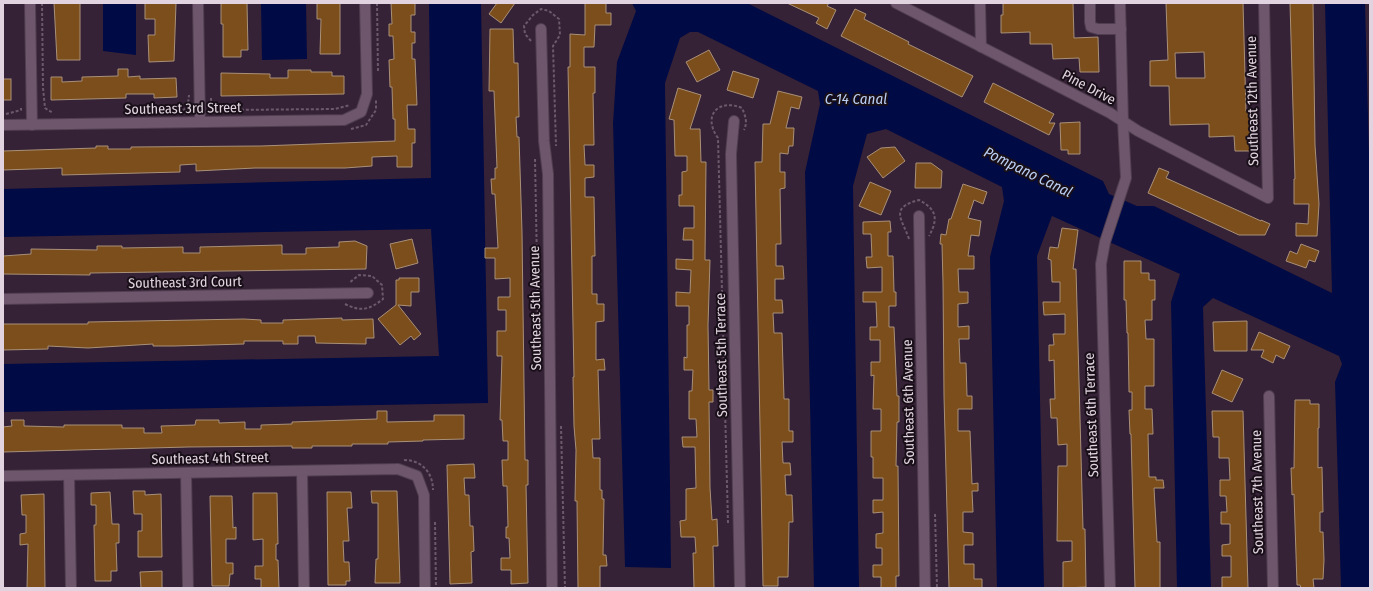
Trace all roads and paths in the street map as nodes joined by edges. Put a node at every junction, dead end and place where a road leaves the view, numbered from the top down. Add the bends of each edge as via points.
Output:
1 (30, 3) edge
2 (42, 3) edge
3 (198, 3) edge
4 (365, 3) edge
5 (896, 3) edge
6 (980, 3) edge
7 (1090, 3) edge
8 (1120, 3) edge
9 (1264, 3) edge
10 (541, 29) dead end
11 (1121, 29) junction
12 (981, 47) junction
13 (189, 90) dead end
14 (210, 95) dead end
15 (352, 105) dead end
16 (169, 112) dead end
17 (56, 114) dead end
18 (734, 121) dead end
19 (200, 122) junction
20 (1122, 122) junction
21 (3, 125) edge
22 (32, 125) junction
23 (1268, 198) joint
24 (919, 216) dead end
25 (368, 293) dead end
26 (3, 299) edge
27 (1269, 396) dead end
28 (302, 470) junction
29 (186, 473) junction
30 (69, 475) junction
31 (3, 476) edge
32 (71, 588) edge
33 (188, 588) edge
34 (304, 588) edge
35 (425, 588) edge
36 (552, 588) edge
37 (740, 588) edge
38 (925, 588) edge
39 (1110, 588) edge
40 (1273, 588) edge

1 - 22 street
2 - 17 path via 42,88 45,108
3 - 19 street
4 - 19 street, Southeast 3rd Street via 367,94 361,112 344,120
5 - 12 street, Pine Drive
6 - 12 street
7 - 11 street via 1091,27 1098,30
8 - 11 street, Southeast 6th Terrace
9 - 23 street, Southeast 12th Avenue
10 - 36 street, Southeast 5th Avenue via 548,174
11 - 20 street, Southeast 6th Terrace
12 - 20 street, Pine Drive via 1110,113
13 - 16 path via 188,104 184,110
14 - 15 path via 211,108 225,110 334,109
18 - 37 street, Southeast 5th Terrace via 731,154
19 - 22 street, Southeast 3rd Street
20 - 23 street, Pine Drive
20 - 39 street, Southeast 6th Terrace via 1126,178 1101,264
21 - 22 street, Southeast 3rd Street
24 - 38 street, Southeast 6th Avenue
25 - 26 street, Southeast 3rd Court
27 - 40 street, Southeast 7th Avenue
28 - 29 street, Southeast 4th Street
28 - 34 street
28 - 35 street, Southeast 4th Street via 398,469 417,476 424,494
29 - 30 street, Southeast 4th Street
29 - 33 street
30 - 31 street, Southeast 4th Street
30 - 32 street

